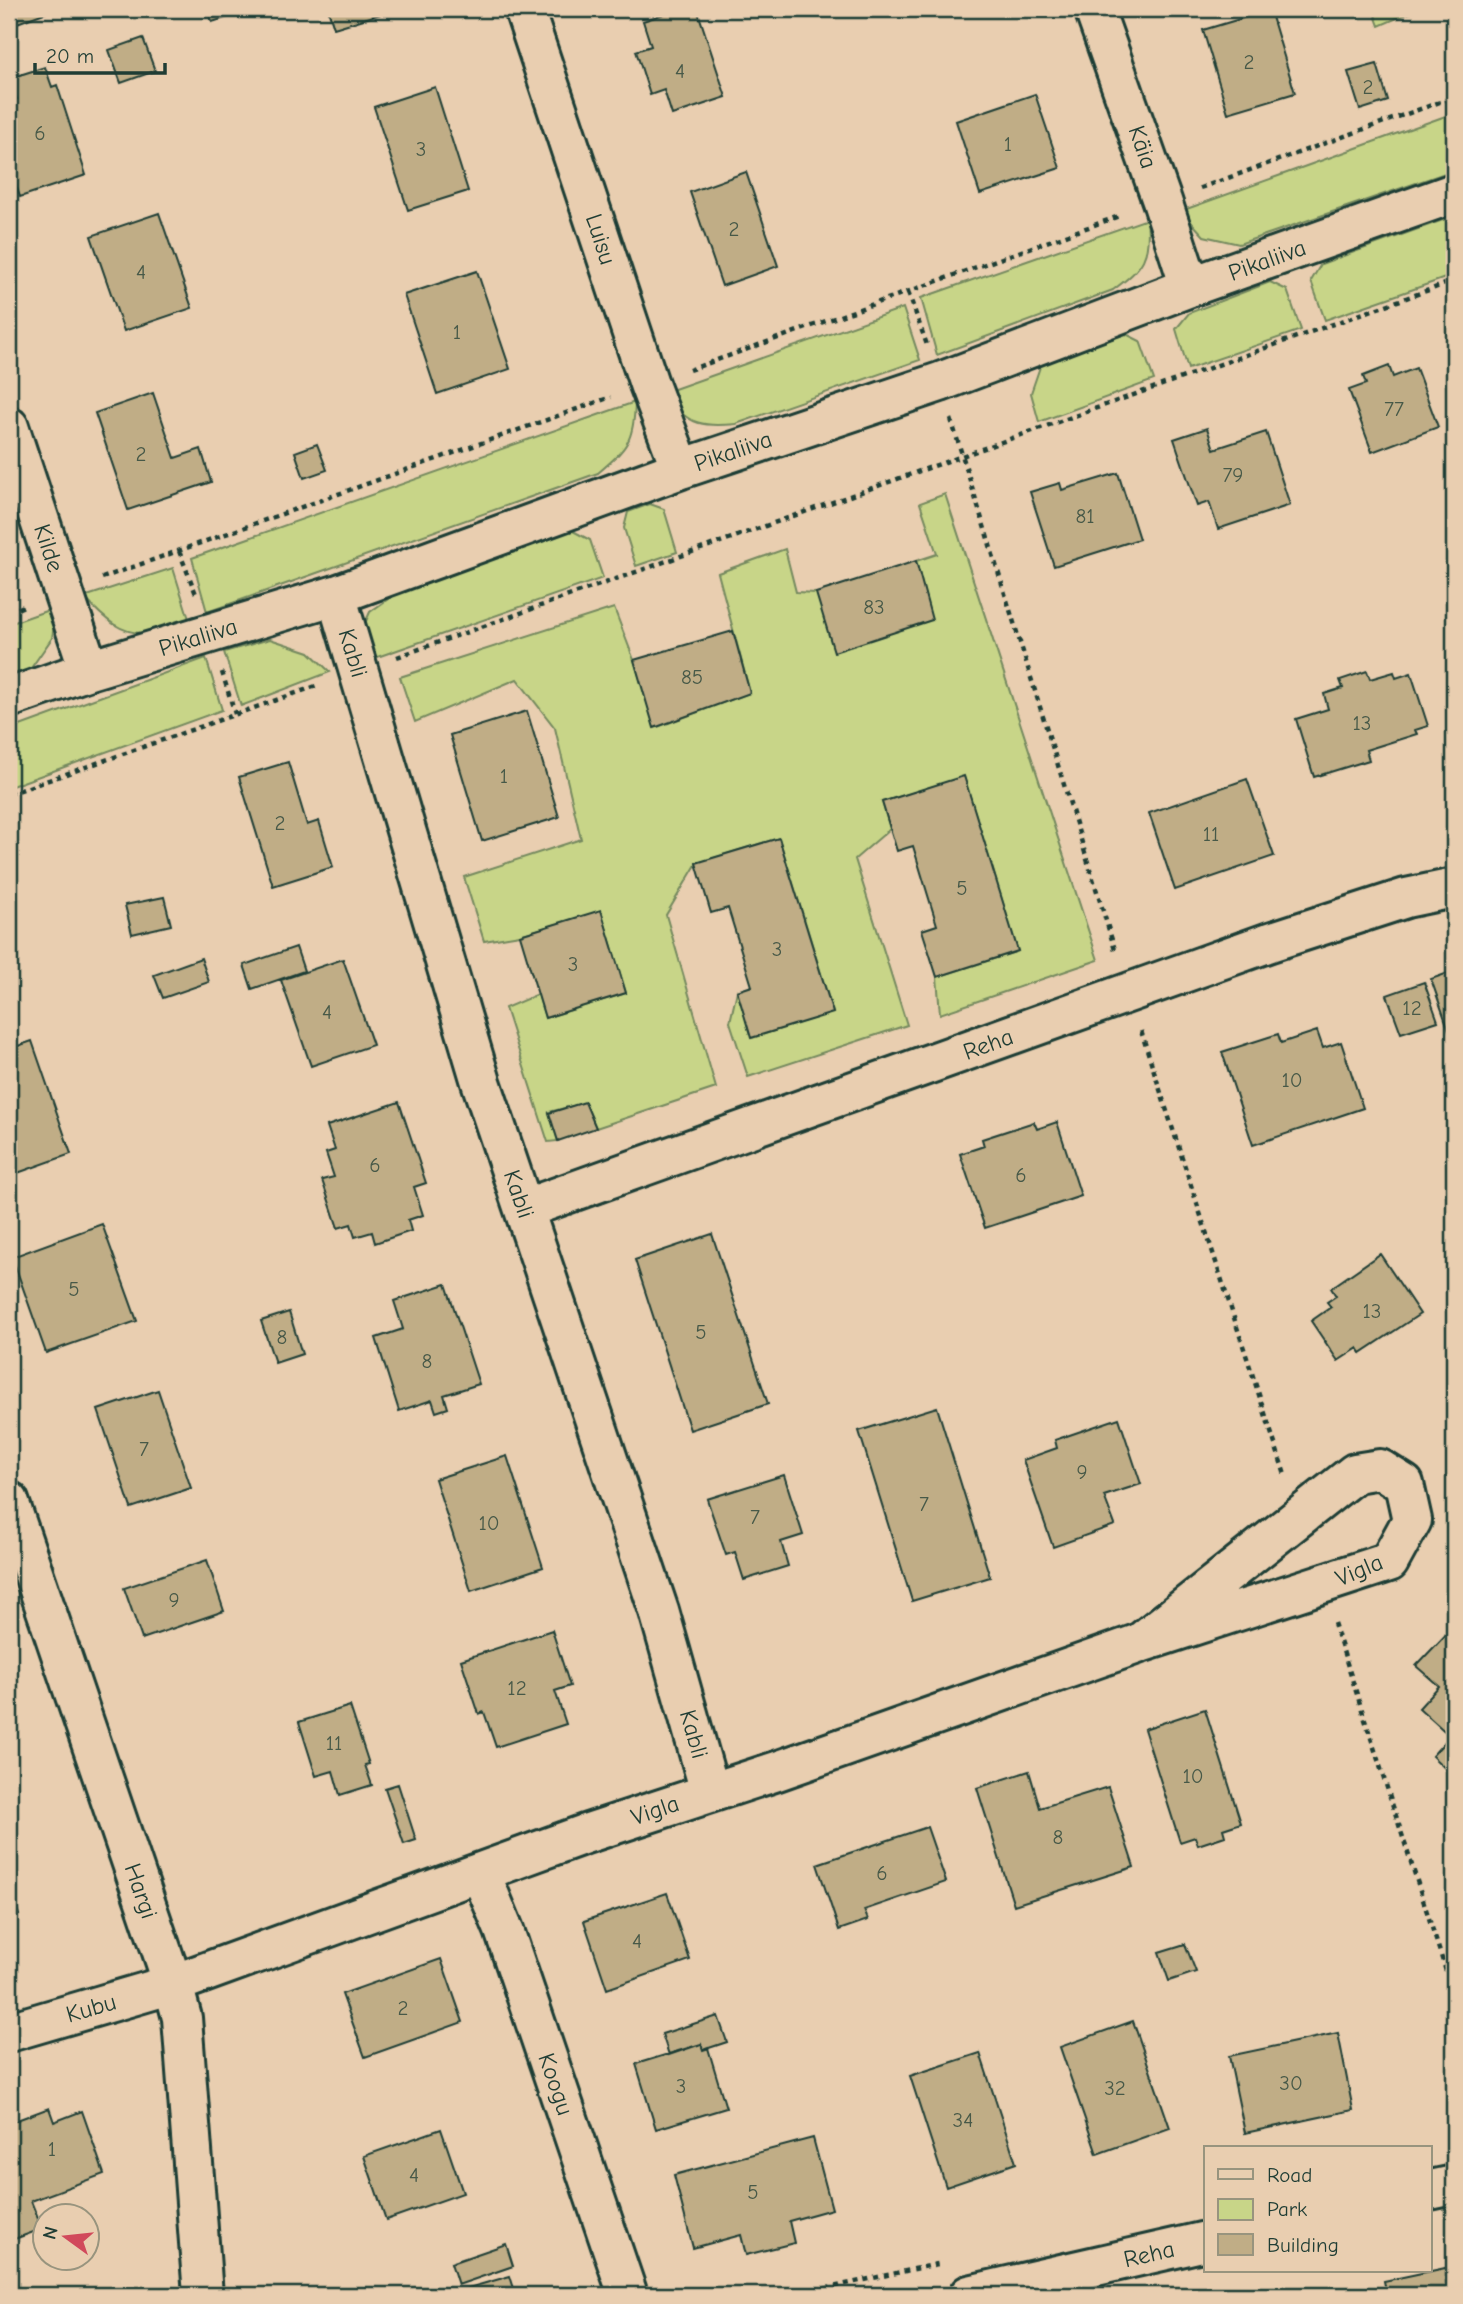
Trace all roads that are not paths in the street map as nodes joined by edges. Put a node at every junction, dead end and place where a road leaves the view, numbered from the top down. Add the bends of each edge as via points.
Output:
1 (524, 9) edge
2 (1094, 9) edge
3 (1454, 193) edge
4 (1190, 287) junction
5 (9, 427) edge
6 (681, 469) junction
7 (336, 595) junction
8 (89, 670) junction
9 (9, 698) edge
10 (1454, 888) edge
11 (524, 1209) junction
12 (9, 1501) edge
13 (1140, 1643) junction
14 (710, 1792) junction
15 (481, 1874) junction
16 (173, 1984) junction
17 (9, 2032) edge
18 (1454, 2185) edge
19 (1432, 2190) edge
20 (1204, 2241) edge
21 (203, 2295) edge
22 (628, 2295) edge
23 (969, 2295) edge

1 - 6 street, Luisu
2 - 4 street, Käia
3 - 4 street, Pikaliiva
4 - 6 street, Pikaliiva via 940,382
5 - 8 street, Kilde
6 - 7 street, Pikaliiva
7 - 8 street, Pikaliiva
7 - 11 street, Kabli via 481,1083
8 - 9 street, Pikaliiva
10 - 11 street, Reha via 1270,942
11 - 14 street, Kabli via 660,1611
12 - 16 street, Hargi
13 - 13 street, Vigla via 1355,1473 1380,1469 1405,1484 1412,1520 1389,1562
13 - 14 street, Vigla
14 - 15 street, Vigla
15 - 16 street, Vigla
15 - 22 street, Koogu
16 - 17 street, Kubu
16 - 21 street, Hargi via 182,2018
18 - 19 street
20 - 23 street, Reha

